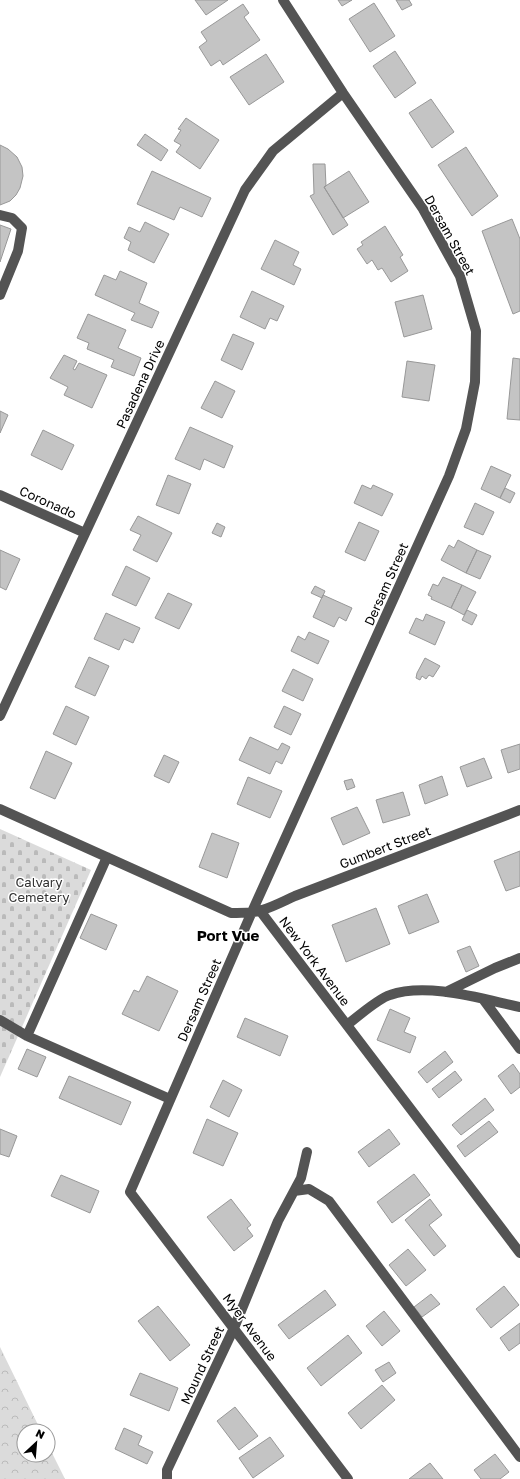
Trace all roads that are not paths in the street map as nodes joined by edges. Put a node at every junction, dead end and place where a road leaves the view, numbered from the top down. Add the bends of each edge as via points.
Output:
1 (283, 0) edge
2 (343, 93) junction
3 (0, 215) edge
4 (0, 295) edge
5 (0, 496) edge
6 (85, 533) junction
7 (0, 716) edge
8 (0, 809) edge
9 (520, 810) edge
10 (107, 858) junction
11 (256, 913) junction
12 (520, 958) edge
13 (446, 992) junction
14 (483, 999) junction
15 (520, 1007) edge
16 (0, 1020) edge
17 (347, 1024) junction
18 (27, 1036) junction
19 (520, 1049) edge
20 (170, 1099) junction
21 (307, 1152) dead end
22 (294, 1191) junction
23 (130, 1192) joint
24 (520, 1253) edge
25 (234, 1328) junction
26 (520, 1457) edge
27 (167, 1479) edge
28 (348, 1479) edge

1 - 2 street, Dersam Street
2 - 6 street, Pasadena Drive via 273,150 245,190
2 - 11 street, Dersam Street via 423,208 460,276 476,331 476,382 466,429 449,476
3 - 4 street via 12,218 22,228 18,251
5 - 6 street, Coronado
6 - 7 street, Pasadena Drive
8 - 10 street
9 - 11 street, Gumbert Street
10 - 11 street via 230,913
10 - 18 street
11 - 17 street, New York Avenue
11 - 20 street, Dersam Street
12 - 13 street
13 - 14 street
13 - 17 street via 421,991 389,995
14 - 15 street
14 - 19 street
16 - 18 street
17 - 24 street, New York Avenue
18 - 20 street
20 - 23 street, Dersam Street
21 - 22 street, Mound Street via 301,1178
22 - 25 street, Mound Street via 278,1221
22 - 26 street via 309,1189 329,1201
23 - 25 street, Myer Avenue
25 - 27 street, Mound Street via 167,1470
25 - 28 street, Myer Avenue

